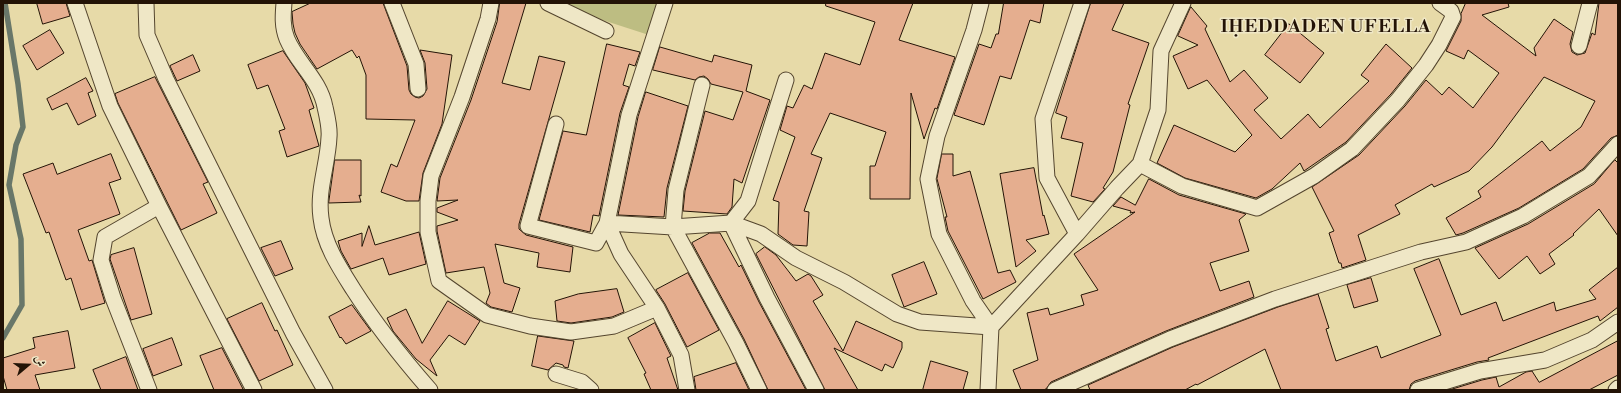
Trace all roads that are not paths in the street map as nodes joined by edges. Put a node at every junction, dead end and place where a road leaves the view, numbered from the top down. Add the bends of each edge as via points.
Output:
1 (75, 3) edge
2 (146, 3) edge
3 (284, 3) edge
4 (392, 3) edge
5 (490, 3) edge
6 (548, 3) edge
7 (665, 3) edge
8 (981, 3) edge
9 (1082, 3) edge
10 (1184, 3) edge
11 (1440, 3) edge
12 (1590, 3) edge
13 (606, 31) dead end
14 (1579, 46) dead end
15 (786, 80) dead end
16 (702, 85) dead end
17 (418, 89) dead end
18 (556, 124) dead end
19 (1618, 144) edge
20 (1140, 164) junction
21 (158, 206) junction
22 (607, 223) junction
23 (731, 223) junction
24 (673, 227) junction
25 (1077, 234) junction
26 (658, 308) junction
27 (1618, 322) edge
28 (991, 327) junction
29 (556, 374) dead end
30 (149, 390) edge
31 (254, 390) edge
32 (325, 390) edge
33 (430, 390) edge
34 (591, 390) edge
35 (687, 390) edge
36 (758, 390) edge
37 (816, 390) edge
38 (988, 390) edge
39 (1055, 390) edge
40 (1418, 390) edge

1 - 21 street via 110,106
2 - 32 street via 148,35 166,79 293,333
3 - 33 street via 282,18 286,38 313,78 325,106 330,136 320,192 321,218 327,244 374,322
4 - 17 street via 416,64
5 - 26 street via 488,19 462,97 431,176 428,232 440,281 487,315 530,326 571,332 614,326
6 - 13 street
7 - 22 street via 629,115
8 - 28 street via 937,136 928,179 939,234 972,301
9 - 25 street via 1044,119 1047,178
10 - 20 street via 1161,51 1158,110
11 - 20 street via 1451,11 1450,23 1426,66 1398,100 1352,149 1314,176 1257,208 1182,186
12 - 14 street
15 - 23 street via 748,200
16 - 24 street via 676,190
18 - 22 street via 528,226 596,243
19 - 39 street via 1589,176 1523,216 1466,242 1421,252 1275,299 1170,339
20 - 25 street
21 - 30 street via 105,237 101,260
21 - 31 street
22 - 24 street
22 - 26 street via 621,254
23 - 24 street
23 - 28 street via 761,234 796,258 844,282 897,314 920,322
23 - 37 street
24 - 36 street via 736,343
25 - 28 street
26 - 35 street via 681,355
27 - 40 street via 1592,340 1544,360 1480,372
28 - 38 street
29 - 34 street via 582,382

